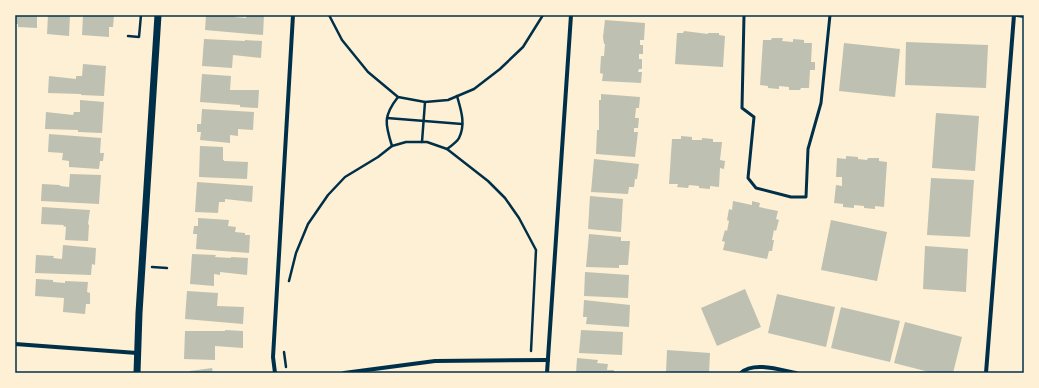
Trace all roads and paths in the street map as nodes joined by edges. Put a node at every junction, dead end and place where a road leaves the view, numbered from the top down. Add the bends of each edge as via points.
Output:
1 (141, 15) edge
2 (158, 15) edge
3 (293, 15) edge
4 (329, 15) edge
5 (543, 15) edge
6 (571, 15) edge
7 (744, 15) edge
8 (830, 15) edge
9 (1015, 15) edge
10 (1024, 16) edge
11 (128, 36) dead end
12 (457, 96) junction
13 (398, 97) junction
14 (426, 102) junction
15 (387, 118) junction
16 (424, 121) junction
17 (462, 124) junction
18 (422, 142) junction
19 (392, 146) junction
20 (447, 149) junction
21 (288, 282) dead end
22 (15, 344) edge
23 (284, 350) dead end
24 (137, 353) junction
25 (531, 360) junction
26 (548, 360) junction
27 (138, 373) edge
28 (275, 373) edge
29 (286, 373) edge
30 (344, 373) edge
31 (547, 373) edge
32 (741, 373) edge
33 (796, 373) edge
34 (986, 373) edge

1 - 11 path via 139,37
2 - 24 street
3 - 28 street via 274,322
4 - 13 path via 342,40 368,72
5 - 12 path via 523,47 500,70 474,89
6 - 26 street
7 - 8 lane via 742,108 754,117 748,178 756,188 791,197 806,197 808,149 820,103
9 - 10 street
9 - 34 street
12 - 14 path via 448,100
12 - 17 path
13 - 14 path
13 - 15 path via 388,109
14 - 16 path
15 - 16 path
15 - 19 path via 386,127
16 - 17 path
16 - 18 path
17 - 20 path via 458,139
18 - 19 path via 406,142
18 - 20 path
19 - 21 path via 345,177 328,194 308,224
20 - 25 path via 488,181 505,198 520,218 536,250
22 - 24 street
23 - 29 path
24 - 27 street
25 - 26 street
25 - 30 street via 435,361
26 - 31 street
32 - 33 street via 744,370 762,367

